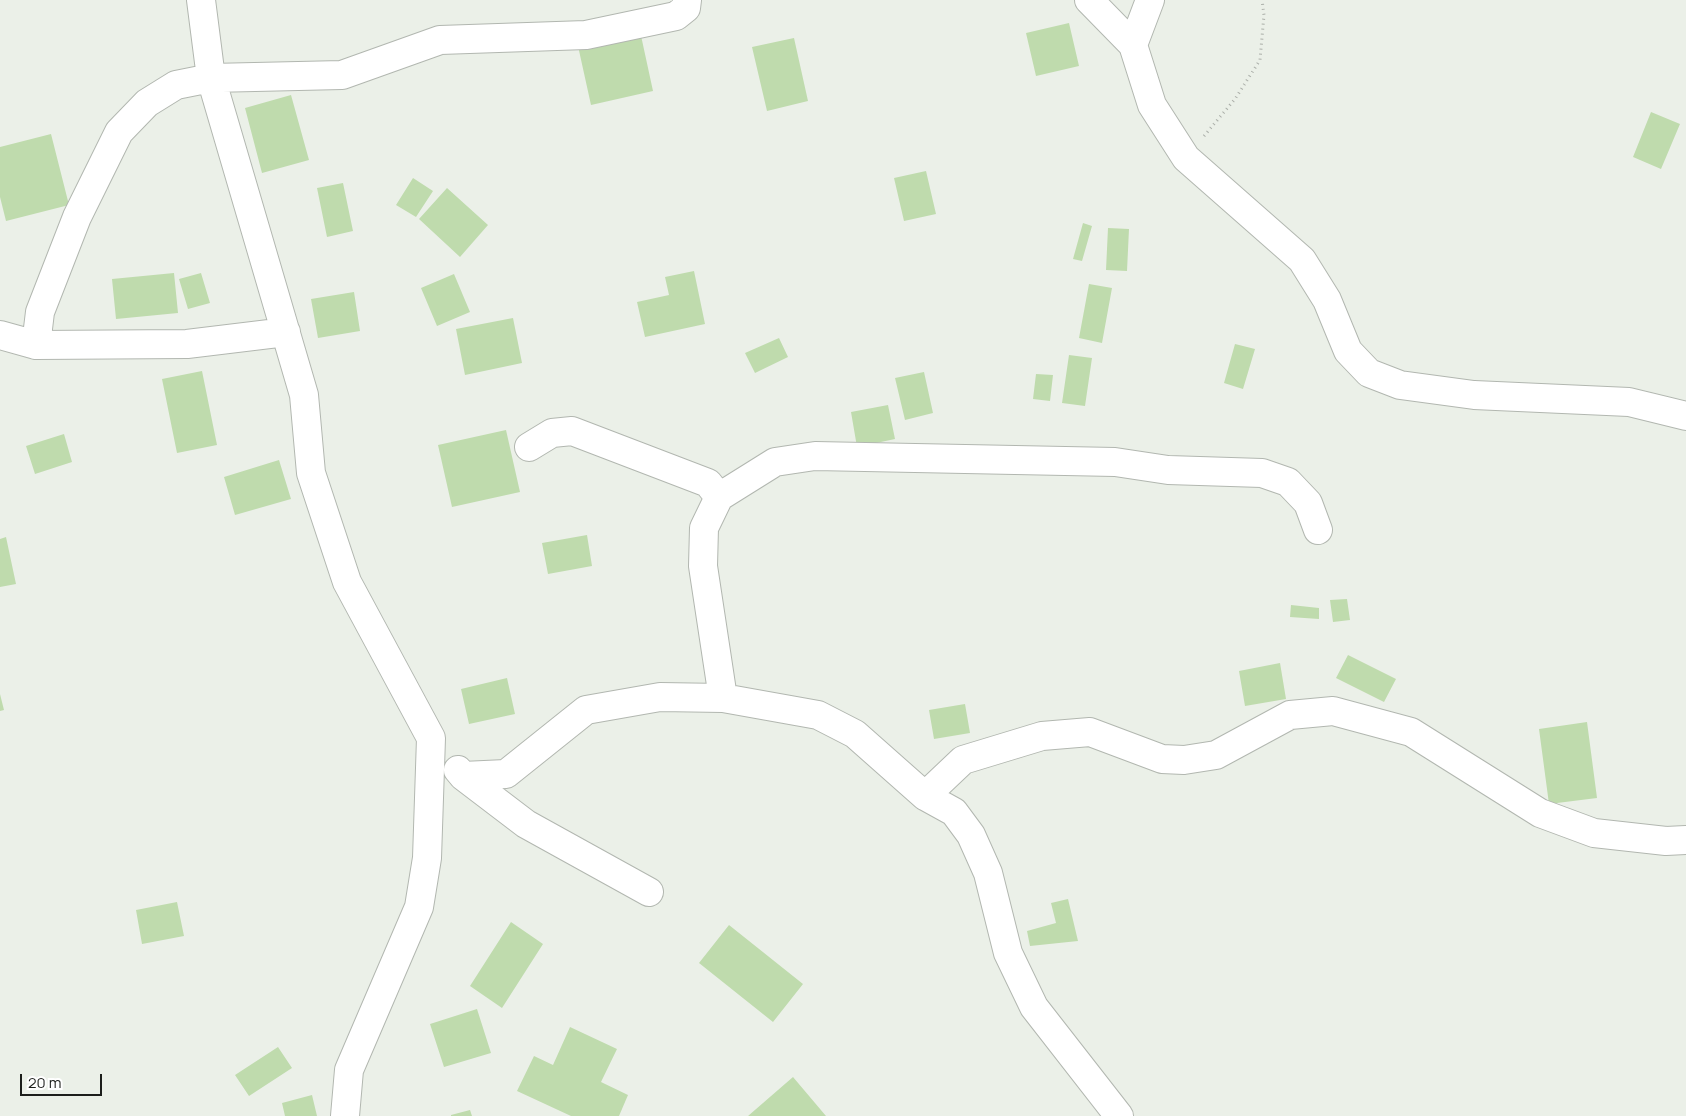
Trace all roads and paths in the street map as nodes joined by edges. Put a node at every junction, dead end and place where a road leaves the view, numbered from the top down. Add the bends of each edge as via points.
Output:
1 (201, 0) edge
2 (687, 0) edge
3 (1090, 0) edge
4 (1150, 0) edge
5 (1262, 0) edge
6 (1133, 45) junction
7 (211, 78) junction
8 (1186, 158) junction
9 (286, 332) junction
10 (0, 335) edge
11 (36, 345) junction
12 (1686, 416) edge
13 (529, 447) dead end
14 (718, 497) junction
15 (1318, 530) dead end
16 (723, 698) junction
17 (431, 738) junction
18 (463, 776) junction
19 (925, 796) junction
20 (1686, 840) edge
21 (649, 892) dead end
22 (345, 1116) edge
23 (1118, 1116) edge

1 - 7 street
2 - 7 street via 686,8 676,16 586,35 440,40 342,75
3 - 6 street
4 - 6 street
5 - 8 path via 1260,60 1235,99
6 - 8 street via 1152,105
7 - 9 street
7 - 11 street via 176,85 147,103 119,132 73,225 40,312
8 - 12 street via 1302,260 1327,300 1348,351 1369,373 1400,385 1474,395 1629,402
9 - 11 street via 187,344
9 - 17 street via 304,395 311,473 347,582
10 - 11 street
13 - 14 street via 552,432 572,431 708,484
14 - 15 street via 775,462 815,456 1115,462 1168,470 1262,472 1288,482 1308,503
14 - 16 street via 704,528 703,566
16 - 18 street via 660,698 586,710 506,774
16 - 19 street via 818,715 854,734
17 - 18 street
17 - 22 street via 427,858 419,907 349,1070
18 - 21 street via 526,824
19 - 20 street via 963,760 1042,736 1090,732 1162,759 1184,760 1216,755 1290,715 1333,711 1410,732 1540,814 1594,834
19 - 23 street via 954,812 971,835 988,873 1008,953 1034,1007

